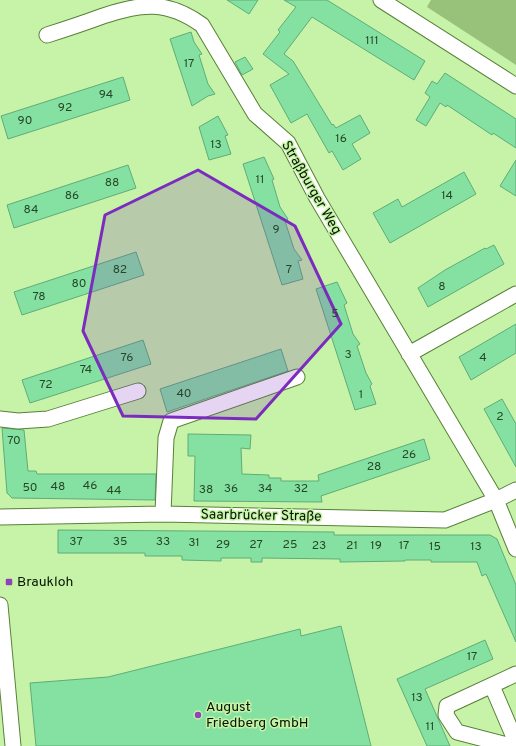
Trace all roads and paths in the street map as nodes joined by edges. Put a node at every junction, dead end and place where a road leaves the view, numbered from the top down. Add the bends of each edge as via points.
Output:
1 (381, 0) edge
2 (47, 35) dead end
3 (516, 86) edge
4 (516, 294) edge
5 (409, 354) junction
6 (297, 376) dead end
7 (138, 390) dead end
8 (0, 419) edge
9 (516, 490) edge
10 (496, 500) junction
11 (164, 514) junction
12 (0, 518) edge
13 (516, 548) edge
14 (0, 605) edge
15 (516, 674) edge
16 (492, 686) junction
17 (516, 742) edge
18 (13, 746) edge
19 (511, 746) edge

1 - 3 street
2 - 5 street, Straßburger Weg via 137,4 174,7 190,14 202,25 256,114 288,143 317,198
4 - 5 street
5 - 10 street, Straßburger Weg
6 - 11 street via 171,422 166,438
7 - 8 street via 48,419
9 - 10 street, Saarbrücker Straße
10 - 11 street, Saarbrücker Straße via 445,520
10 - 13 street, Straßburger Weg
11 - 12 street, Saarbrücker Straße
14 - 18 street
15 - 16 street
16 - 17 street
16 - 19 street via 447,706 446,715 456,732

